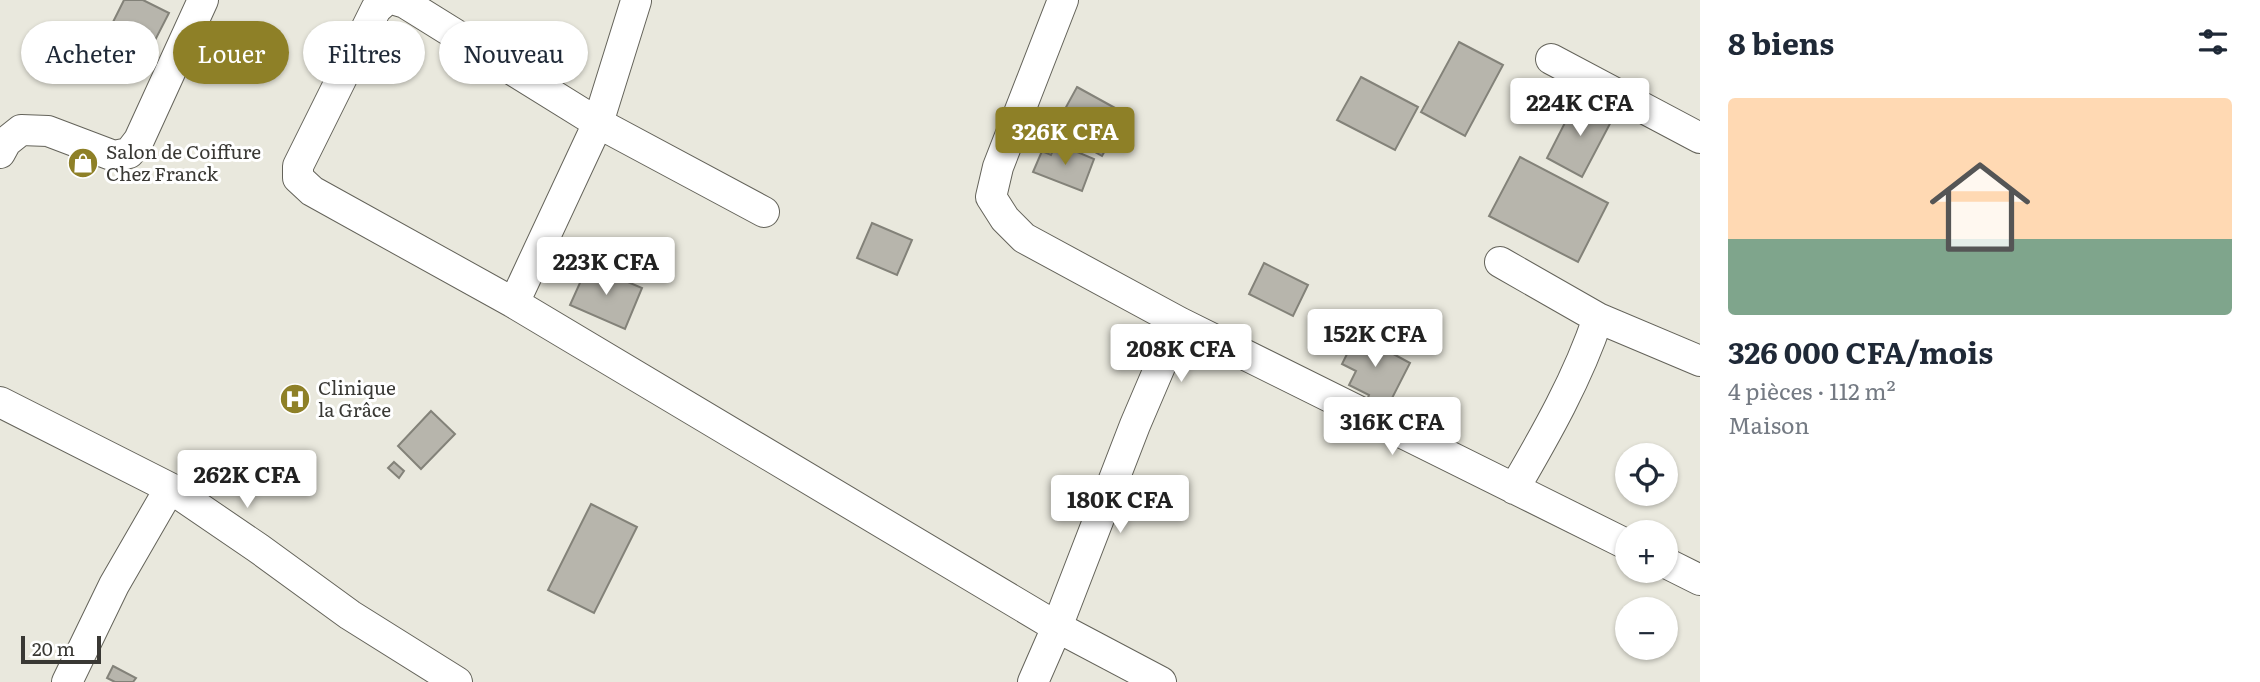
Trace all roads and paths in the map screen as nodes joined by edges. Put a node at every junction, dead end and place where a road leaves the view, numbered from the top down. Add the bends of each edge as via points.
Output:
1 (203, 0) edge
2 (386, 0) edge
3 (395, 0) edge
4 (1063, 0) edge
5 (636, 1) edge
6 (1551, 60) dead end
7 (598, 123) junction
8 (1700, 138) edge
9 (0, 153) edge
10 (764, 212) dead end
11 (1500, 262) dead end
12 (514, 303) junction
13 (1598, 318) junction
14 (1179, 322) junction
15 (1700, 361) edge
16 (0, 402) edge
17 (170, 488) junction
18 (1514, 489) junction
19 (1615, 539) edge
20 (1678, 570) edge
21 (1700, 580) edge
22 (1057, 626) junction
23 (67, 682) edge
24 (457, 682) edge
25 (1033, 682) edge
26 (1161, 682) edge

1 - 9 street via 129,153 114,156 48,131 21,130
2 - 12 street via 376,9 298,166 298,178 312,191
3 - 7 street
4 - 14 street via 998,167 992,197 1024,238
5 - 7 street
6 - 8 street
7 - 10 street
7 - 12 street
11 - 13 street
12 - 22 street
13 - 15 street
13 - 18 street via 1587,350
14 - 18 street
14 - 22 street
16 - 17 street
17 - 23 street via 114,585
17 - 24 street via 350,615
18 - 19 street
20 - 21 street
22 - 25 street
22 - 26 street

